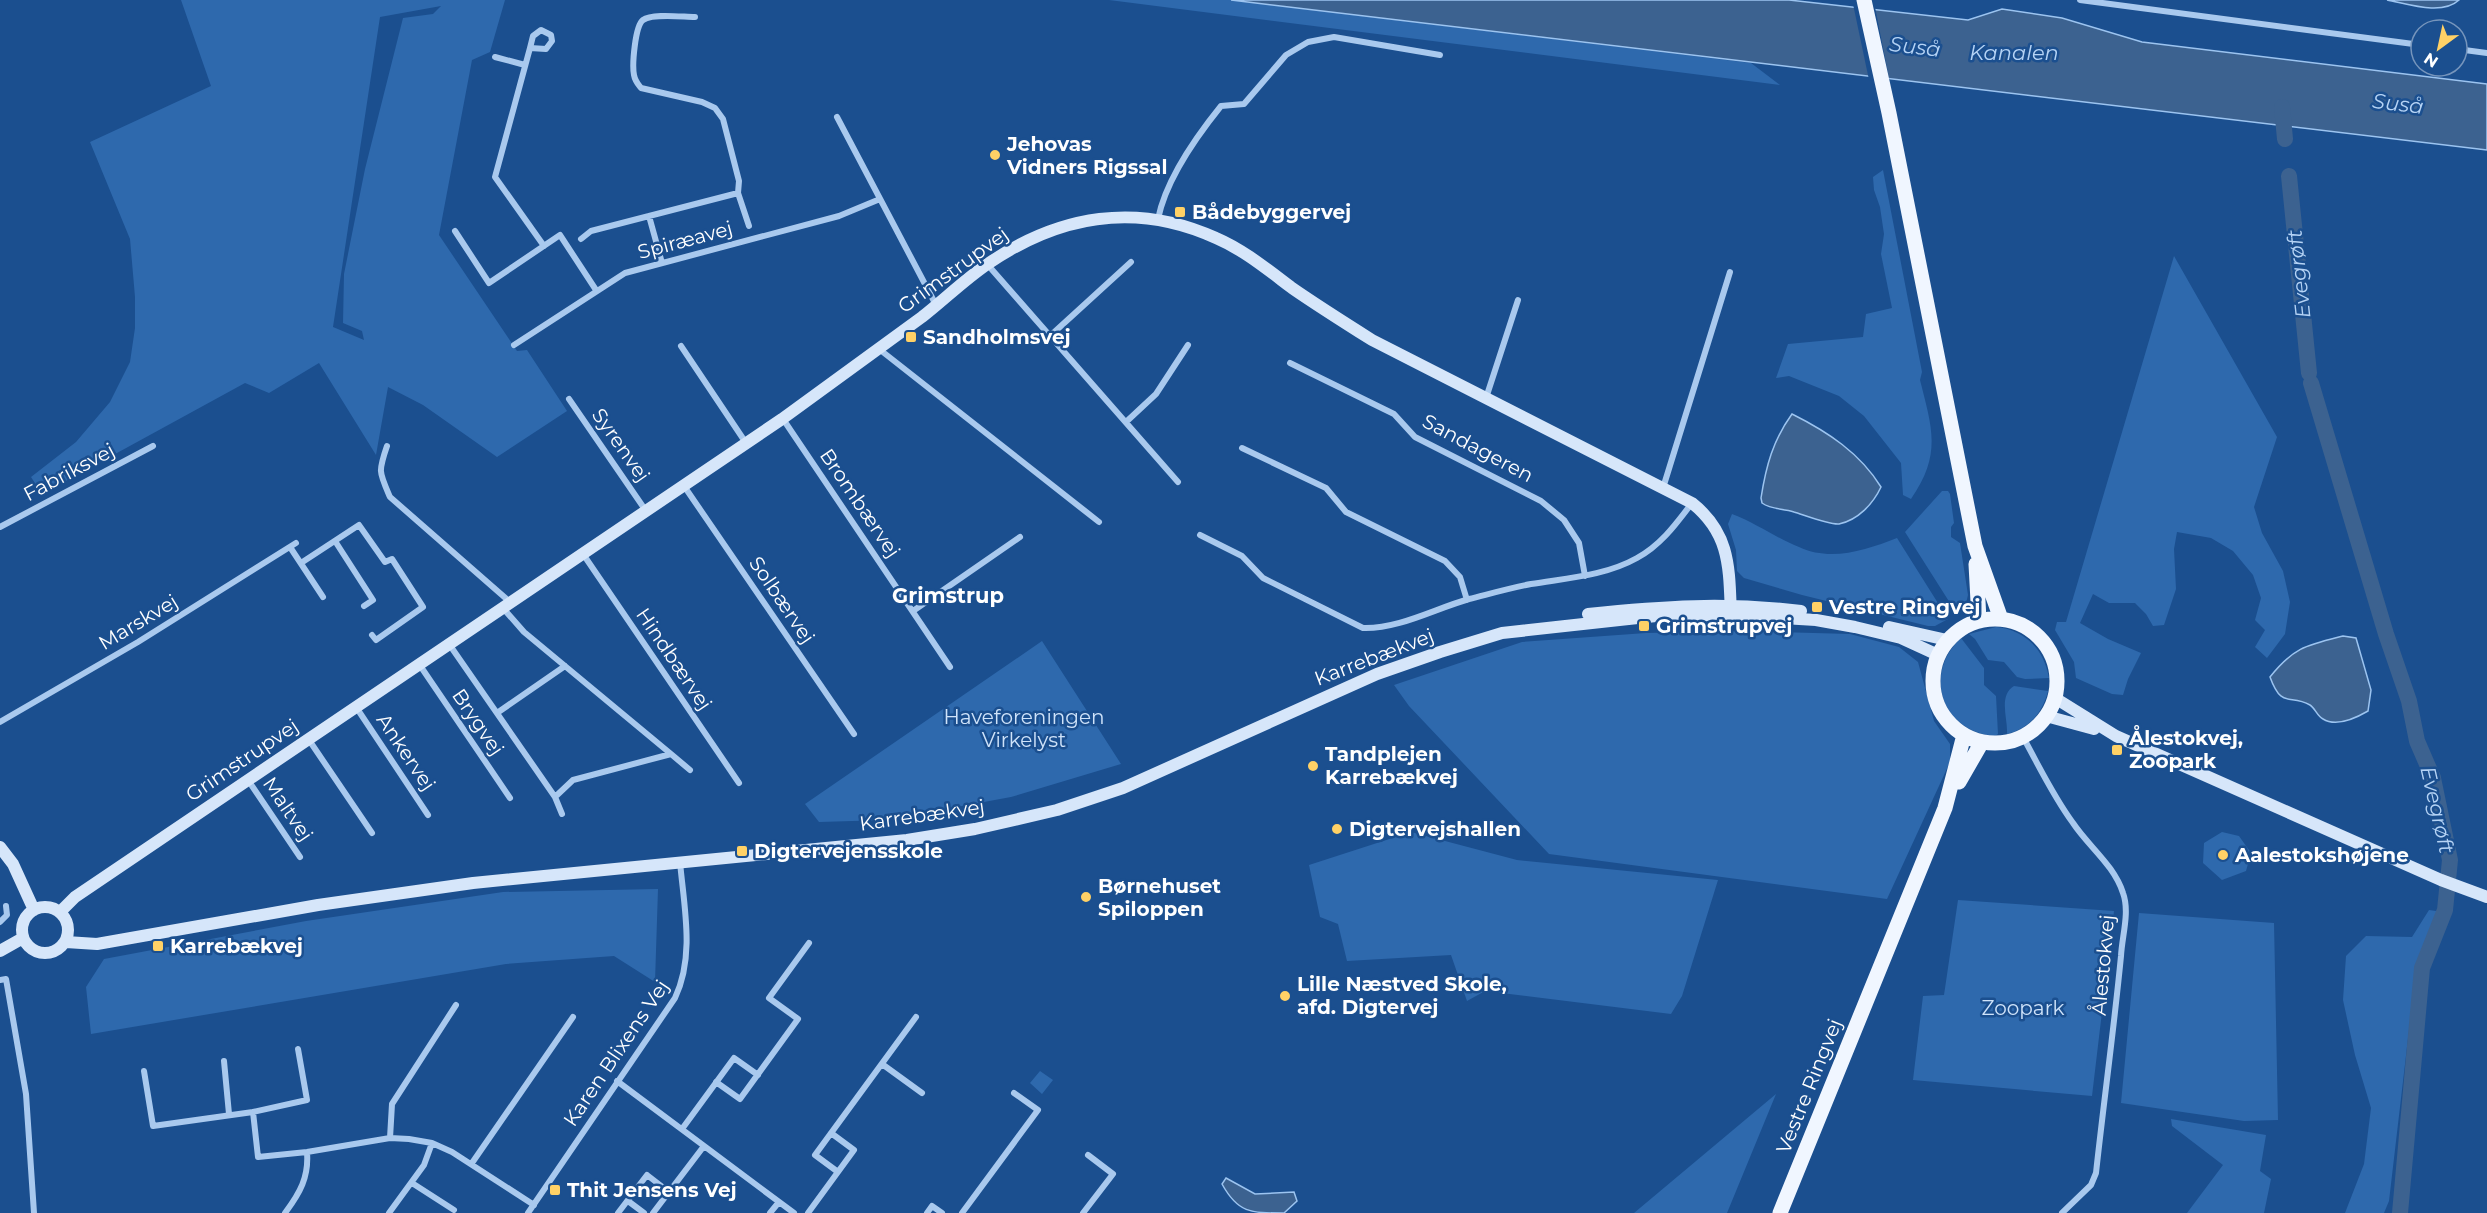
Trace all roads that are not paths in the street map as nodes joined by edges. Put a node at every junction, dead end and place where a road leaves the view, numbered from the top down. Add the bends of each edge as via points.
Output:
1 (1864, 0) edge
2 (2080, 0) edge
3 (695, 17) dead end
4 (2409, 43) edge
5 (530, 48) dead end
6 (2469, 51) edge
7 (2487, 53) edge
8 (1440, 55) dead end
9 (495, 57) dead end
10 (525, 65) junction
11 (837, 117) dead end
12 (738, 193) junction
13 (880, 199) junction
14 (649, 216) junction
15 (1158, 219) junction
16 (749, 226) dead end
17 (454, 231) dead end
18 (580, 239) dead end
19 (543, 246) junction
20 (1131, 262) dead end
21 (662, 263) junction
22 (987, 264) junction
23 (1730, 272) dead end
24 (596, 290) junction
25 (1518, 300) dead end
26 (936, 306) junction
27 (1050, 336) junction
28 (514, 345) dead end
29 (1188, 345) dead end
30 (681, 346) dead end
31 (879, 349) junction
32 (1290, 363) dead end
33 (569, 399) dead end
34 (1486, 399) junction
35 (782, 418) junction
36 (1126, 422) junction
37 (747, 443) junction
38 (153, 446) dead end
39 (387, 446) dead end
40 (1242, 448) dead end
41 (1178, 482) dead end
42 (684, 485) junction
43 (1663, 488) junction
44 (1692, 503) junction
45 (645, 511) junction
46 (1099, 522) dead end
47 (0, 527) edge
48 (1200, 535) dead end
49 (1020, 537) dead end
50 (334, 541) junction
51 (1975, 546) junction
52 (583, 554) junction
53 (301, 563) junction
54 (1585, 576) junction
55 (323, 597) dead end
56 (1467, 600) junction
57 (506, 604) junction
58 (364, 606) dead end
59 (1731, 610) junction
60 (913, 611) junction
61 (2001, 619) junction
62 (1980, 620) junction
63 (1502, 633) junction
64 (372, 635) dead end
65 (1947, 640) junction
66 (449, 644) junction
67 (1938, 655) junction
68 (419, 664) junction
69 (565, 666) junction
70 (951, 667) dead end
71 (2055, 698) junction
72 (356, 707) junction
73 (496, 713) junction
74 (2046, 716) junction
75 (0, 722) edge
76 (854, 734) dead end
77 (1964, 735) junction
78 (2116, 736) junction
79 (2023, 737) junction
80 (308, 739) junction
81 (1982, 742) junction
82 (671, 754) junction
83 (690, 770) dead end
84 (248, 780) junction
85 (739, 783) dead end
86 (555, 797) junction
87 (510, 798) dead end
88 (1945, 808) junction
89 (562, 814) dead end
90 (428, 815) dead end
91 (372, 833) dead end
92 (0, 848) edge
93 (300, 857) dead end
94 (680, 861) junction
95 (2487, 897) edge
96 (6, 906) dead end
97 (34, 910) junction
98 (60, 912) junction
99 (0, 922) edge
100 (23, 938) junction
101 (66, 942) junction
102 (809, 943) dead end
103 (0, 951) edge
104 (3, 980) edge
105 (456, 1005) dead end
106 (573, 1017) dead end
107 (916, 1017) dead end
108 (298, 1049) dead end
109 (224, 1061) dead end
110 (882, 1064) junction
111 (144, 1071) dead end
112 (758, 1075) junction
113 (617, 1081) junction
114 (716, 1082) junction
115 (922, 1093) dead end
116 (1014, 1093) dead end
117 (253, 1112) junction
118 (229, 1114) junction
119 (682, 1129) junction
120 (831, 1133) junction
121 (390, 1138) junction
122 (432, 1143) junction
123 (704, 1146) junction
124 (307, 1152) junction
125 (1088, 1155) dead end
126 (472, 1163) junction
127 (838, 1172) junction
128 (412, 1183) junction
129 (669, 1192) junction
130 (628, 1201) junction
131 (779, 1202) junction
132 (534, 1205) junction
133 (454, 1210) dead end
134 (34, 1213) edge
135 (285, 1213) edge
136 (389, 1213) edge
137 (528, 1213) edge
138 (618, 1213) edge
139 (644, 1213) edge
140 (653, 1213) edge
141 (770, 1213) edge
142 (794, 1213) edge
143 (808, 1213) edge
144 (927, 1213) edge
145 (942, 1213) edge
146 (962, 1213) edge
147 (1083, 1213) edge
148 (1780, 1213) edge
149 (2062, 1213) edge

1 - 51 main road
2 - 4 street
3 - 12 street via 651,16 642,20 633,73 640,88 715,108 723,119 739,182
5 - 10 street
6 - 7 street
8 - 15 street via 1334,37 1308,42 1286,55 1244,105 1221,106 1195,140
9 - 10 street
10 - 19 street via 495,177
11 - 13 street
12 - 14 street
12 - 16 street
13 - 21 street, Spiræavej via 839,216
13 - 26 street
14 - 18 street via 591,231
14 - 21 street
15 - 22 street, Grimstrupvej via 1125,216 1078,222 1048,230
15 - 34 street, Grimstrupvej via 1218,238 1332,315
17 - 19 street via 489,283
19 - 24 street via 560,235
20 - 27 street
21 - 24 street, Spiræavej via 625,273
22 - 26 street, Grimstrupvej
22 - 27 street
23 - 43 street
24 - 28 street, Spiræavej
25 - 34 street
26 - 31 street, Grimstrupvej
27 - 36 street
29 - 36 street via 1156,394
30 - 37 street
31 - 35 street, Grimstrupvej
31 - 46 street
32 - 54 street, Sandageren via 1394,414 1415,437 1541,501 1564,520 1579,543
33 - 45 street, Syrenvej
34 - 43 street, Grimstrupvej
35 - 37 street, Grimstrupvej
35 - 60 street, Brombærvej
36 - 41 street
37 - 42 street, Grimstrupvej
38 - 47 street, Fabriksvej
39 - 57 street via 380,474 390,497
40 - 56 street via 1326,488 1346,512 1445,561 1460,577
42 - 45 street, Grimstrupvej
42 - 76 street, Solbærvej
43 - 44 street, Grimstrupvej
44 - 54 street via 1659,543 1645,553
44 - 59 street, Grimstrupvej via 1708,515 1718,531 1729,565
45 - 52 street, Grimstrupvej
48 - 56 street via 1242,555 1263,578 1364,628 1379,628
49 - 60 street
50 - 53 street
50 - 58 street via 373,600
50 - 64 street via 359,525 385,562 392,559 423,607 376,640
51 - 61 main road
51 - 62 main road
52 - 57 street, Grimstrupvej
52 - 85 street, Hindbærvej
53 - 55 street, Marskvej
53 - 75 street, Marskvej via 293,545
54 - 56 street via 1529,584
57 - 66 street, Grimstrupvej
57 - 69 street via 524,632
59 - 63 street, Karrebækvej
59 - 63 street, Karrebækvej via 1661,606 1591,614
59 - 65 street, Karrebækvej via 1816,613
59 - 67 street, Karrebækvej via 1856,627 1901,638
60 - 70 street, Brombærvej
61 - 62 main road
61 - 71 main road via 2026,627 2046,646 2056,671
62 - 65 main road
63 - 94 street, Karrebækvej via 1377,674 1123,788 1057,810 907,840
65 - 67 main road
66 - 68 street, Grimstrupvej
66 - 73 street
67 - 77 main road via 1934,694 1945,718
68 - 72 street, Grimstrupvej
68 - 87 street, Brygvej
69 - 73 street
69 - 82 street
71 - 74 main road
71 - 78 street
72 - 80 street, Grimstrupvej
72 - 90 street, Ankervej
73 - 86 street
74 - 78 street
74 - 79 main road
77 - 81 main road
77 - 88 main road, Vestre Ringvej
78 - 95 street via 2447,883
79 - 81 main road via 2003,743
79 - 149 street, Ålestokvej via 2072,823 2119,882 2125,899 2096,1173 2091,1185
80 - 84 street, Grimstrupvej
80 - 91 street
81 - 88 main road, Vestre Ringvej
82 - 83 street
82 - 86 street via 573,780
84 - 93 street, Maltvej
84 - 98 street, Grimstrupvej via 75,897
86 - 89 street
88 - 148 main road, Vestre Ringvej
92 - 97 street via 13,864
94 - 101 street, Karrebækvej via 473,883 318,905 97,944
94 - 113 street, Karen Blixens Vej via 687,939 683,981
96 - 99 street via 6,915
97 - 98 street via 47,907
97 - 100 street via 22,925
98 - 101 street via 68,922
100 - 101 street via 33,950 47,954
100 - 103 street
102 - 112 street via 769,998 798,1019
104 - 134 street via 26,1094
105 - 121 street via 392,1104
106 - 126 street
107 - 110 street
108 - 117 street via 308,1101
109 - 118 street
110 - 115 street
110 - 120 street
111 - 118 street via 153,1126
112 - 114 street via 734,1058
112 - 114 street via 740,1099
113 - 119 street
113 - 132 street, Karen Blixens Vej
114 - 119 street
116 - 146 street via 1038,1110
117 - 118 street
117 - 124 street via 258,1157
119 - 123 street
120 - 127 street via 854,1150
120 - 127 street via 815,1155
121 - 122 street
121 - 124 street
122 - 126 street
122 - 128 street
123 - 129 street
123 - 131 street
124 - 135 street via 307,1175
125 - 147 street via 1113,1174
126 - 132 street
127 - 143 street
128 - 133 street
128 - 136 street
129 - 130 street via 647,1175
129 - 140 street
130 - 138 street
130 - 139 street
131 - 141 street
131 - 142 street
132 - 137 street, Karen Blixens Vej
144 - 145 street via 932,1206

